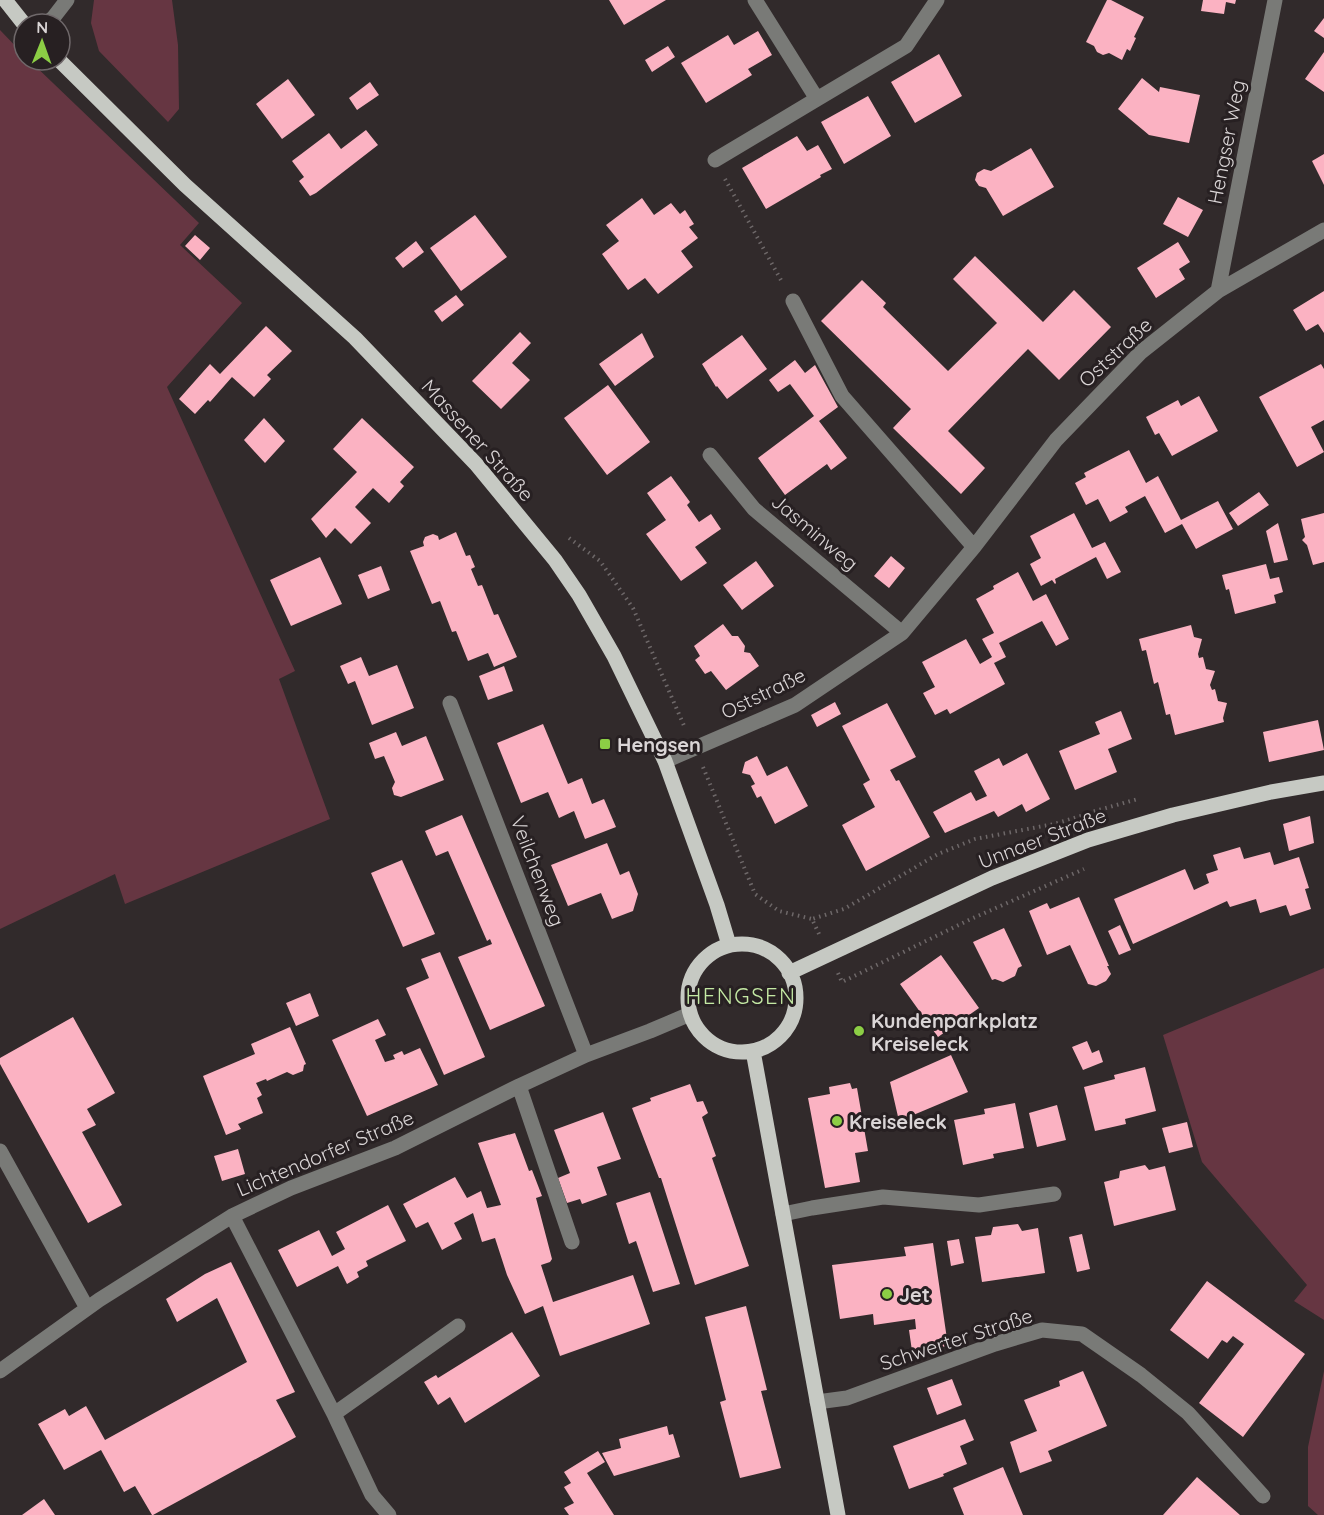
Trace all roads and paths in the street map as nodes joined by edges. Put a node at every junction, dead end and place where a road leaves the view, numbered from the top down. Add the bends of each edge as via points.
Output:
1 (5, 0) edge
2 (67, 0) edge
3 (755, 0) edge
4 (937, 0) edge
5 (1275, 0) edge
6 (14, 12) edge
7 (58, 12) edge
8 (71, 72) edge
9 (817, 99) junction
10 (715, 160) joint
11 (1324, 230) edge
12 (1218, 291) junction
13 (793, 302) joint
14 (710, 455) dead end
15 (974, 547) junction
16 (902, 633) junction
17 (450, 703) dead end
18 (665, 761) junction
19 (1324, 783) edge
20 (1085, 868) dead end
21 (729, 945) junction
22 (829, 954) junction
23 (789, 973) junction
24 (690, 1014) junction
25 (753, 1051) junction
26 (586, 1054) junction
27 (519, 1086) junction
28 (0, 1150) edge
29 (1054, 1194) dead end
30 (783, 1214) junction
31 (232, 1216) junction
32 (572, 1242) dead end
33 (87, 1308) junction
34 (458, 1326) dead end
35 (0, 1371) edge
36 (817, 1402) junction
37 (334, 1414) junction
38 (1263, 1496) dead end
39 (389, 1515) edge
40 (838, 1515) edge

1 - 6 main road
2 - 7 street
3 - 9 street
4 - 9 street via 906,46
5 - 12 street, Hengser Weg
8 - 18 main road, Massener Straße via 185,185 355,338 476,464 579,595 614,656
9 - 10 street
10 - 13 path
11 - 12 street, Oststraße
12 - 15 street, Oststraße via 1141,352 1056,440
13 - 15 street via 842,396
14 - 16 street, Jasminweg via 754,509
15 - 16 street, Oststraße
16 - 18 street, Oststraße via 795,705
17 - 26 street, Veilchenweg
18 - 21 main road, Massener Straße
19 - 22 main road, Unnaer Straße via 1173,815 1088,840 992,878
20 - 22 path via 842,982
21 - 23 main road via 762,948 776,956
21 - 24 main road via 713,952 691,979
22 - 23 main road, Unnaer Straße
23 - 25 main road via 796,999 793,1015 786,1030 774,1041
24 - 25 main road via 709,1041 731,1050
24 - 26 street, Lichtendorfer Straße
25 - 30 main road
26 - 27 street, Lichtendorfer Straße
27 - 31 street, Lichtendorfer Straße via 395,1148 291,1188
27 - 32 street
28 - 33 street
29 - 30 street via 979,1204 883,1197
30 - 36 main road
31 - 33 street, Lichtendorfer Straße
31 - 37 street
33 - 35 street, Lichtendorfer Straße
34 - 37 street
36 - 38 street, Schwerter Straße via 847,1398 1042,1330 1082,1334 1188,1413
36 - 40 main road
37 - 39 street via 372,1495

